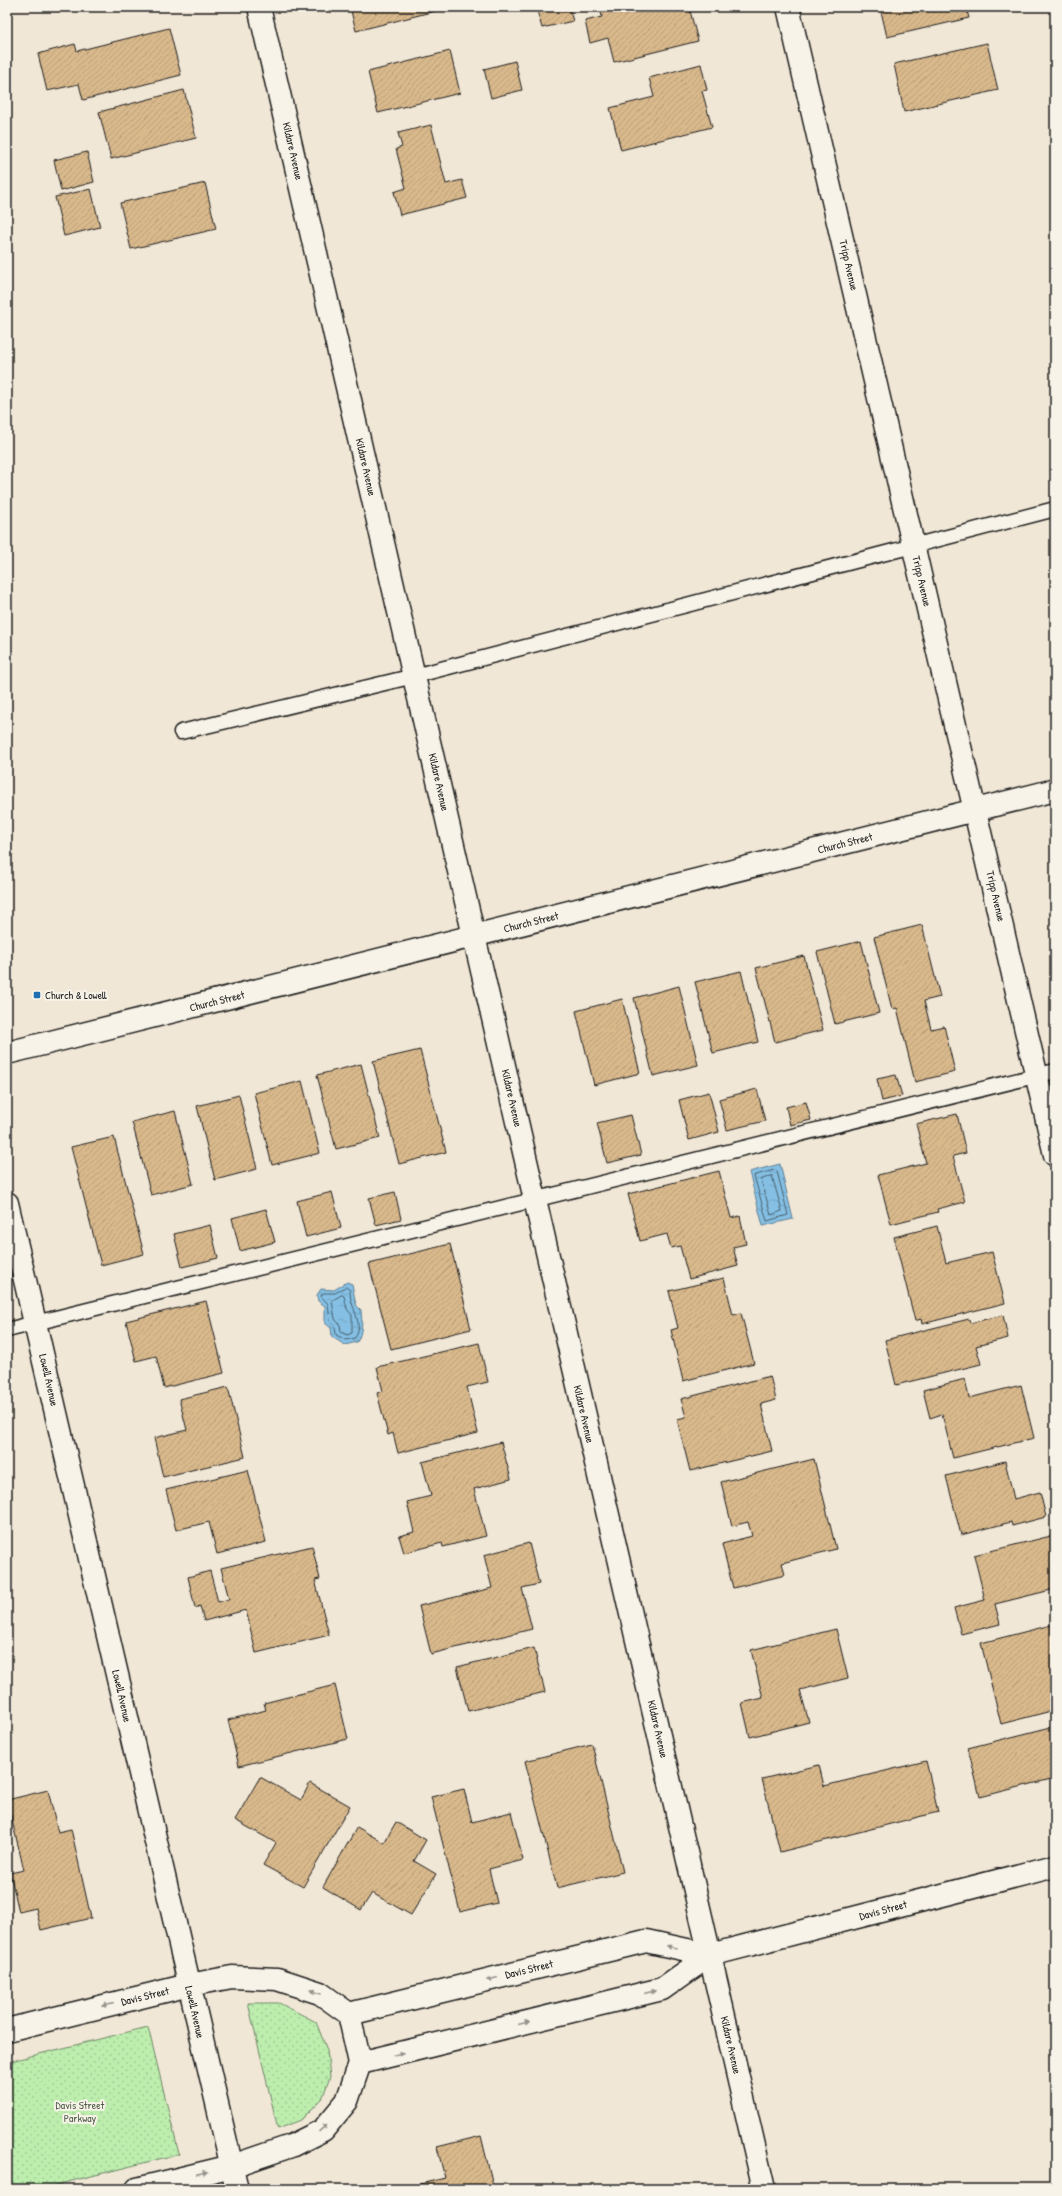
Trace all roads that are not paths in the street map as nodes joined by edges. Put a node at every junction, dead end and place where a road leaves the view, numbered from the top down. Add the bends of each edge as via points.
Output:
1 (259, 7) edge
2 (788, 7) edge
3 (1055, 509) edge
4 (914, 545) junction
5 (414, 676) junction
6 (181, 732) dead end
7 (1055, 790) edge
8 (976, 811) junction
9 (474, 936) junction
10 (7, 1053) edge
11 (1046, 1074) edge
12 (1055, 1155) edge
13 (534, 1199) junction
14 (7, 1203) edge
15 (35, 1323) junction
16 (7, 1330) edge
17 (1055, 1866) edge
18 (710, 1955) junction
19 (189, 1985) junction
20 (348, 2014) junction
21 (7, 2030) edge
22 (360, 2063) junction
23 (232, 2166) junction
24 (137, 2189) edge
25 (237, 2189) edge
26 (764, 2189) edge

1 - 5 street, Kildare Avenue
2 - 4 street, Tripp Avenue
3 - 4 lane
4 - 5 lane
4 - 8 street, Tripp Avenue
5 - 6 lane
5 - 9 street, Kildare Avenue
7 - 8 street, Church Street
8 - 9 street, Church Street
8 - 11 street, Tripp Avenue
9 - 10 street, Church Street
9 - 13 street, Kildare Avenue
11 - 12 street, Tripp Avenue
11 - 13 lane
13 - 15 lane
13 - 18 street, Kildare Avenue
14 - 15 street, Lowell Avenue
15 - 16 lane
15 - 19 street, Lowell Avenue
17 - 18 street, Davis Street
18 -> 20 street, Davis Street via 646,1940
22 -> 18 street, Davis Street via 662,1989
18 - 26 street, Kildare Avenue
20 -> 19 street, Davis Street via 320,1993 277,1980 232,1977
19 -> 21 street, Davis Street
19 - 23 street, Lowell Avenue
20 - 22 street
23 -> 22 street via 291,2146 322,2130 346,2101
24 -> 23 street
23 - 25 street, Lowell Avenue

